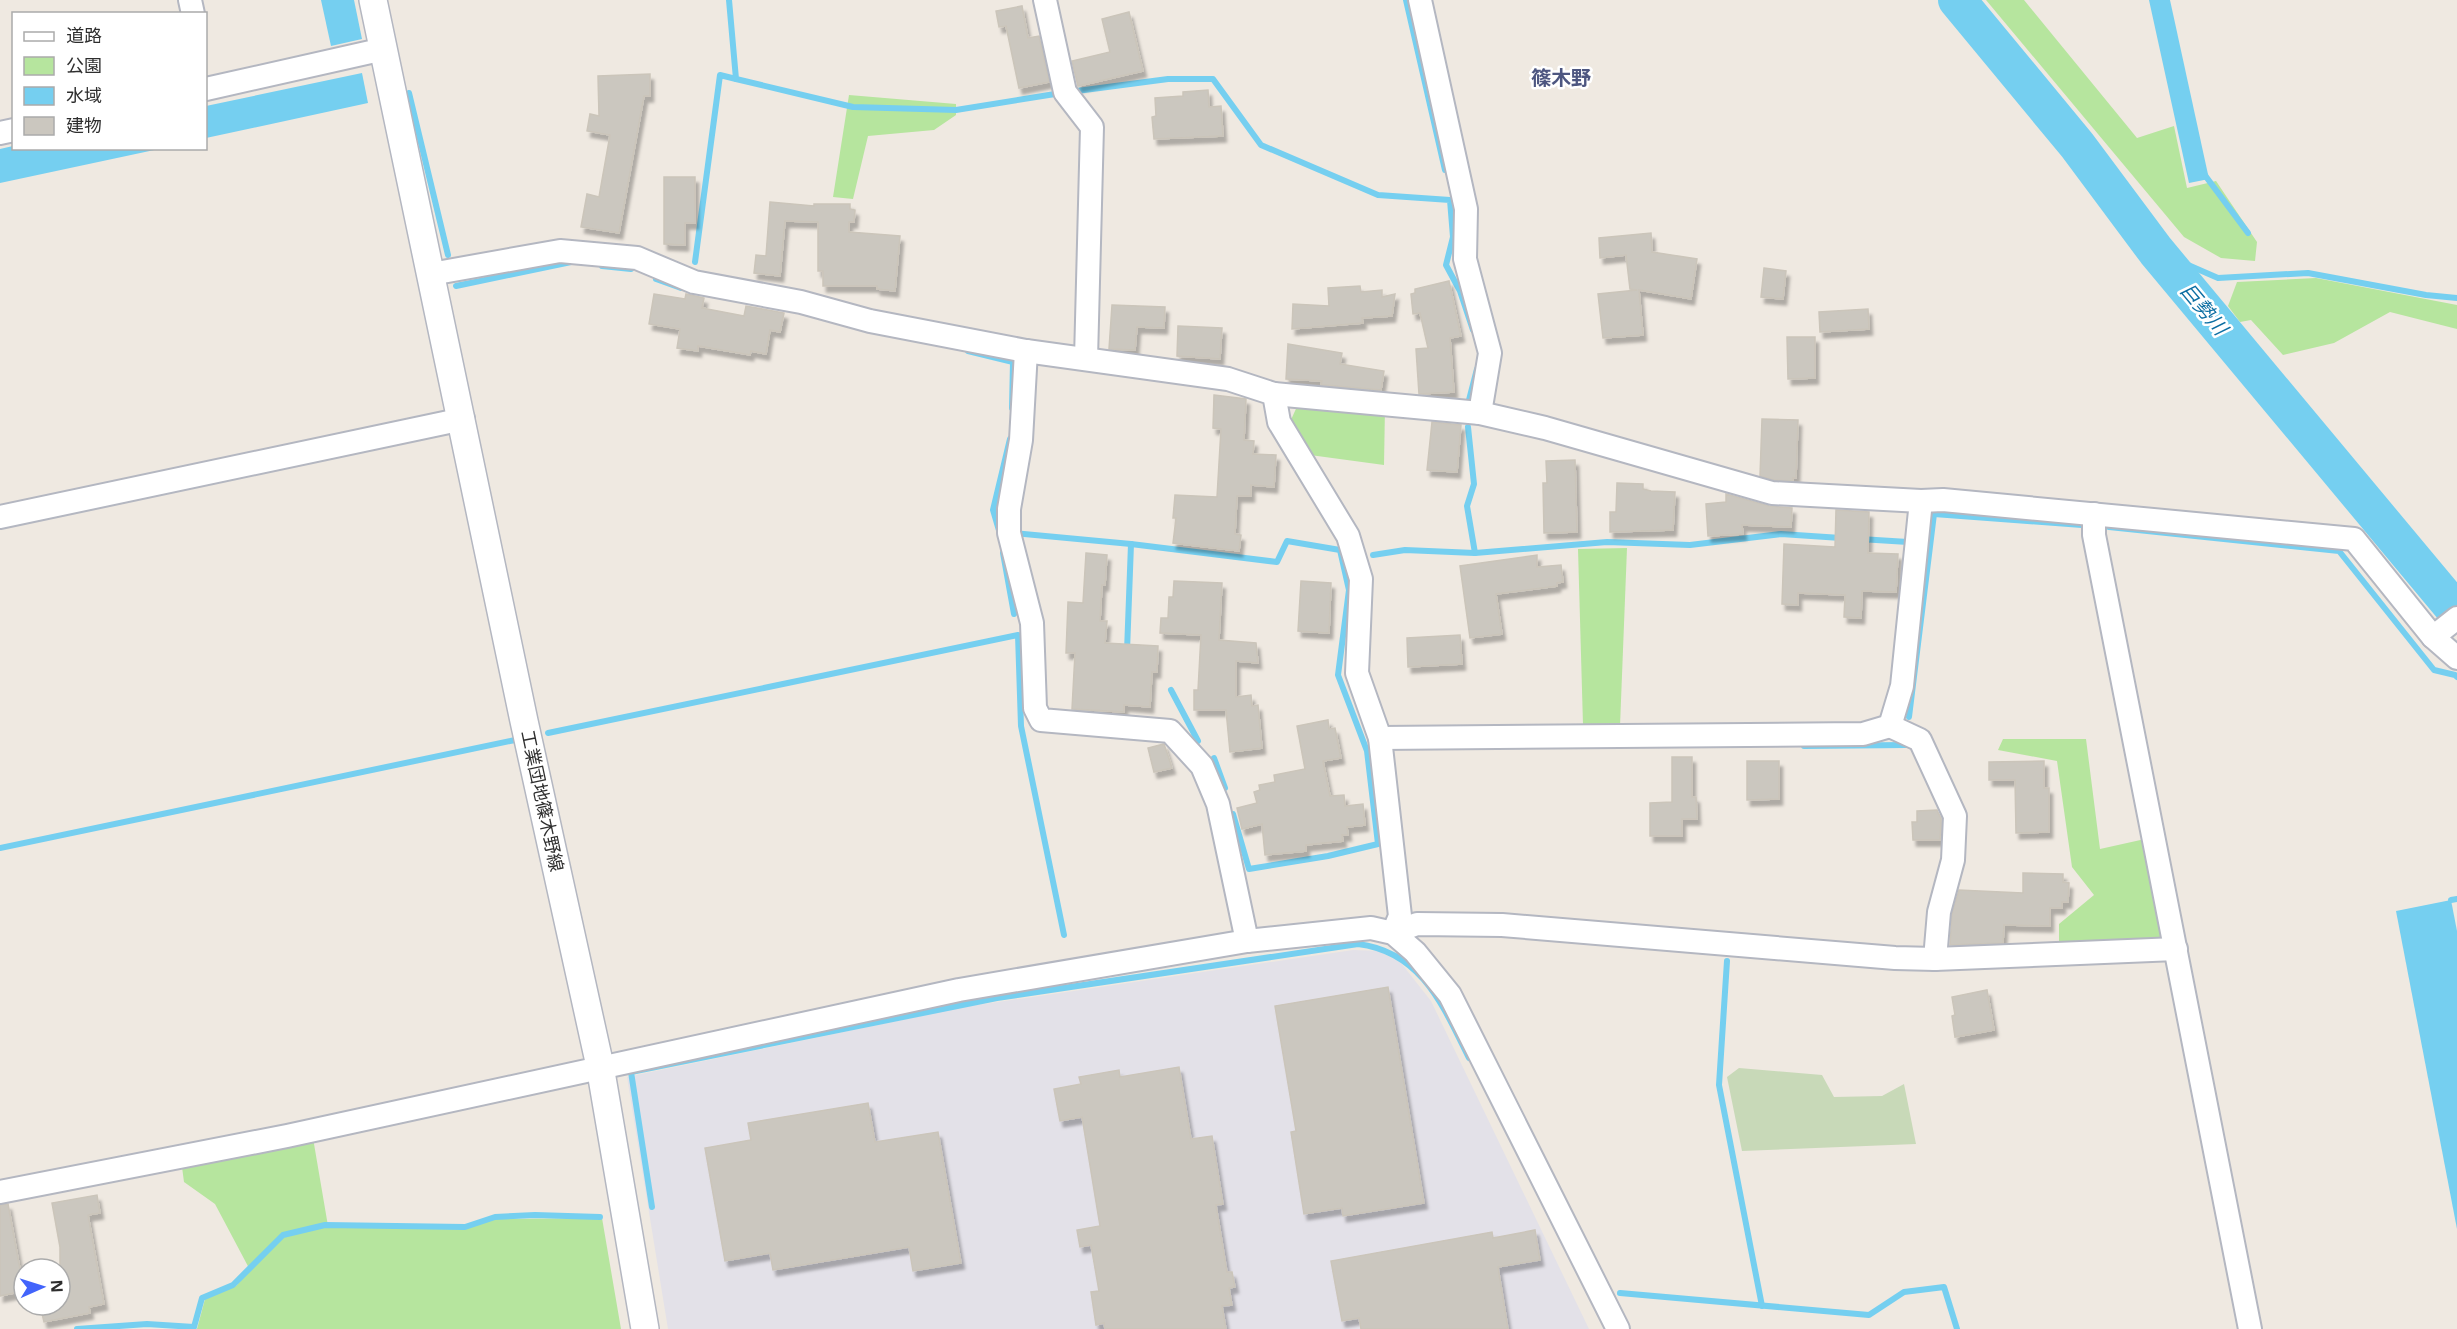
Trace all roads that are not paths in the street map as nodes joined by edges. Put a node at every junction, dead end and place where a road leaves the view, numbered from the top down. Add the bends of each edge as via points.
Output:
1 (374, 0) edge
2 (1045, 0) edge
3 (1420, 0) edge
4 (384, 49) junction
5 (207, 83) edge
6 (431, 274) junction
7 (1026, 351) junction
8 (1086, 359) junction
9 (1274, 394) junction
10 (1480, 413) junction
11 (462, 419) junction
12 (1921, 501) junction
13 (2094, 514) junction
14 (0, 517) edge
15 (2457, 618) edge
16 (2433, 637) junction
17 (2457, 658) edge
18 (1890, 726) junction
19 (1380, 738) junction
20 (1393, 933) junction
21 (1247, 941) junction
22 (2176, 949) junction
23 (1935, 959) junction
24 (600, 1066) junction
25 (0, 1192) edge
26 (645, 1329) edge
27 (1618, 1329) edge
28 (2250, 1329) edge

1 - 4 street, 工業団地篠木野線
2 - 8 street via 1065,92 1092,127
3 - 10 street via 1466,208 1464,259 1490,353
4 - 5 street
4 - 6 street, 工業団地篠木野線
6 - 7 street via 560,251 637,258 694,282
6 - 11 street, 工業団地篠木野線
7 - 8 street
7 - 21 street via 1021,440 1009,517 1032,623 1035,708 1041,720 1170,731 1202,765 1218,804
8 - 9 street via 1228,379
9 - 10 street
9 - 19 street via 1279,423 1348,536 1360,579 1357,673
10 - 12 street via 1772,493
11 - 14 street
11 - 24 street, 工業団地篠木野線
12 - 13 street
12 - 18 street via 1902,686
13 - 16 street via 2354,539
13 - 22 street via 2094,535
15 - 16 street
16 - 17 street
18 - 19 street via 1863,734
18 - 23 street via 1920,740 1954,816 1953,860 1939,912
19 - 20 street via 1400,916
20 - 21 street via 1371,928
20 - 23 street via 1417,924 1502,925
20 - 27 street via 1415,952 1449,995
21 - 24 street via 959,990
22 - 23 street
22 - 28 street
24 - 25 street via 287,1136
24 - 26 street, 工業団地篠木野線

